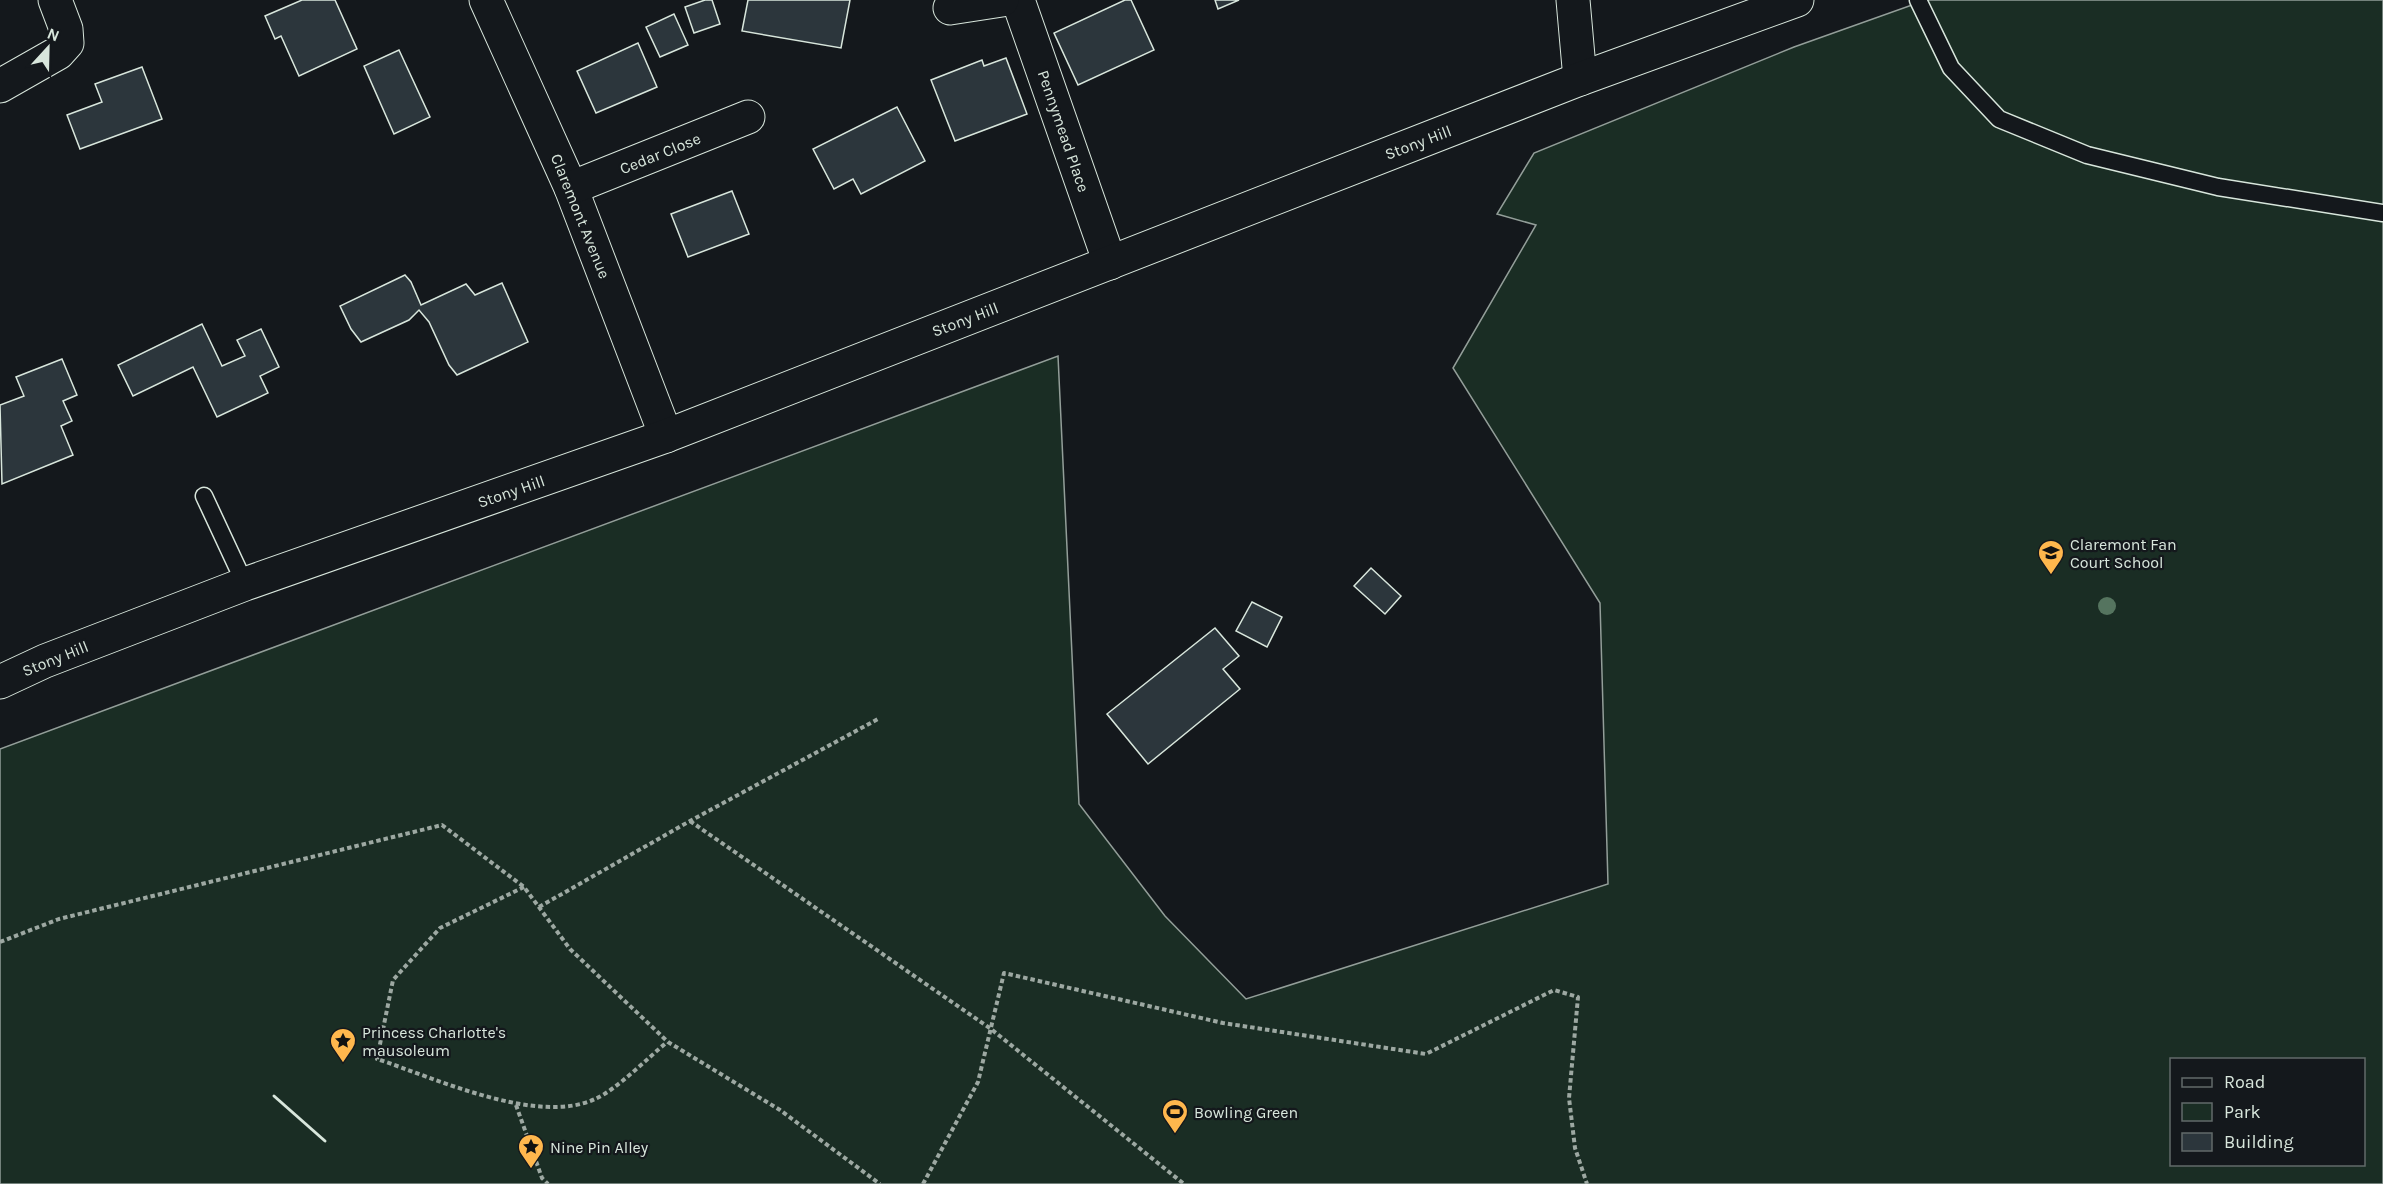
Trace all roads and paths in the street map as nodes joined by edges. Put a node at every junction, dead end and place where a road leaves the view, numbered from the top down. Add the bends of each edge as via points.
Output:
1 (56, 0) edge
2 (486, 0) edge
3 (1002, 0) edge
4 (1018, 0) edge
5 (1573, 0) edge
6 (1797, 0) edge
7 (1918, 0) edge
8 (950, 8) dead end
9 (1580, 79) junction
10 (0, 86) edge
11 (748, 117) dead end
12 (572, 188) junction
13 (2383, 213) edge
14 (1110, 263) junction
15 (666, 436) junction
16 (204, 495) dead end
17 (245, 584) junction
18 (0, 682) edge
19 (878, 719) dead end
20 (690, 821) junction
21 (524, 887) junction
22 (539, 907) junction
23 (0, 942) edge
24 (991, 1029) junction
25 (668, 1042) junction
26 (516, 1105) junction
27 (548, 1184) edge
28 (880, 1184) edge
29 (923, 1184) edge
30 (1184, 1184) edge
31 (1587, 1184) edge

1 - 10 main road via 67,43 58,53
2 - 12 main road, Claremont Avenue
3 - 8 main road
4 - 14 main road, Pennymead Place
5 - 9 main road
6 - 9 main road, Stony Hill
7 - 13 lane via 1950,68 1999,119 2088,154 2196,181
9 - 14 main road, Stony Hill
11 - 12 main road, Cedar Close
12 - 15 main road, Claremont Avenue
14 - 15 main road, Stony Hill
15 - 17 main road, Stony Hill
16 - 17 lane
17 - 18 main road, Stony Hill
19 - 20 path
20 - 22 path
20 - 24 path
21 - 22 path
21 - 23 path via 442,825 59,920
21 - 26 path via 440,928 393,980 377,1059
22 - 25 path via 570,950
24 - 29 path via 978,1082
24 - 30 path
24 - 31 path via 1004,973 1223,1023 1426,1054 1554,990 1578,997 1569,1098 1575,1148
25 - 26 path via 597,1099 571,1108
25 - 28 path via 780,1110
26 - 27 path via 542,1178

